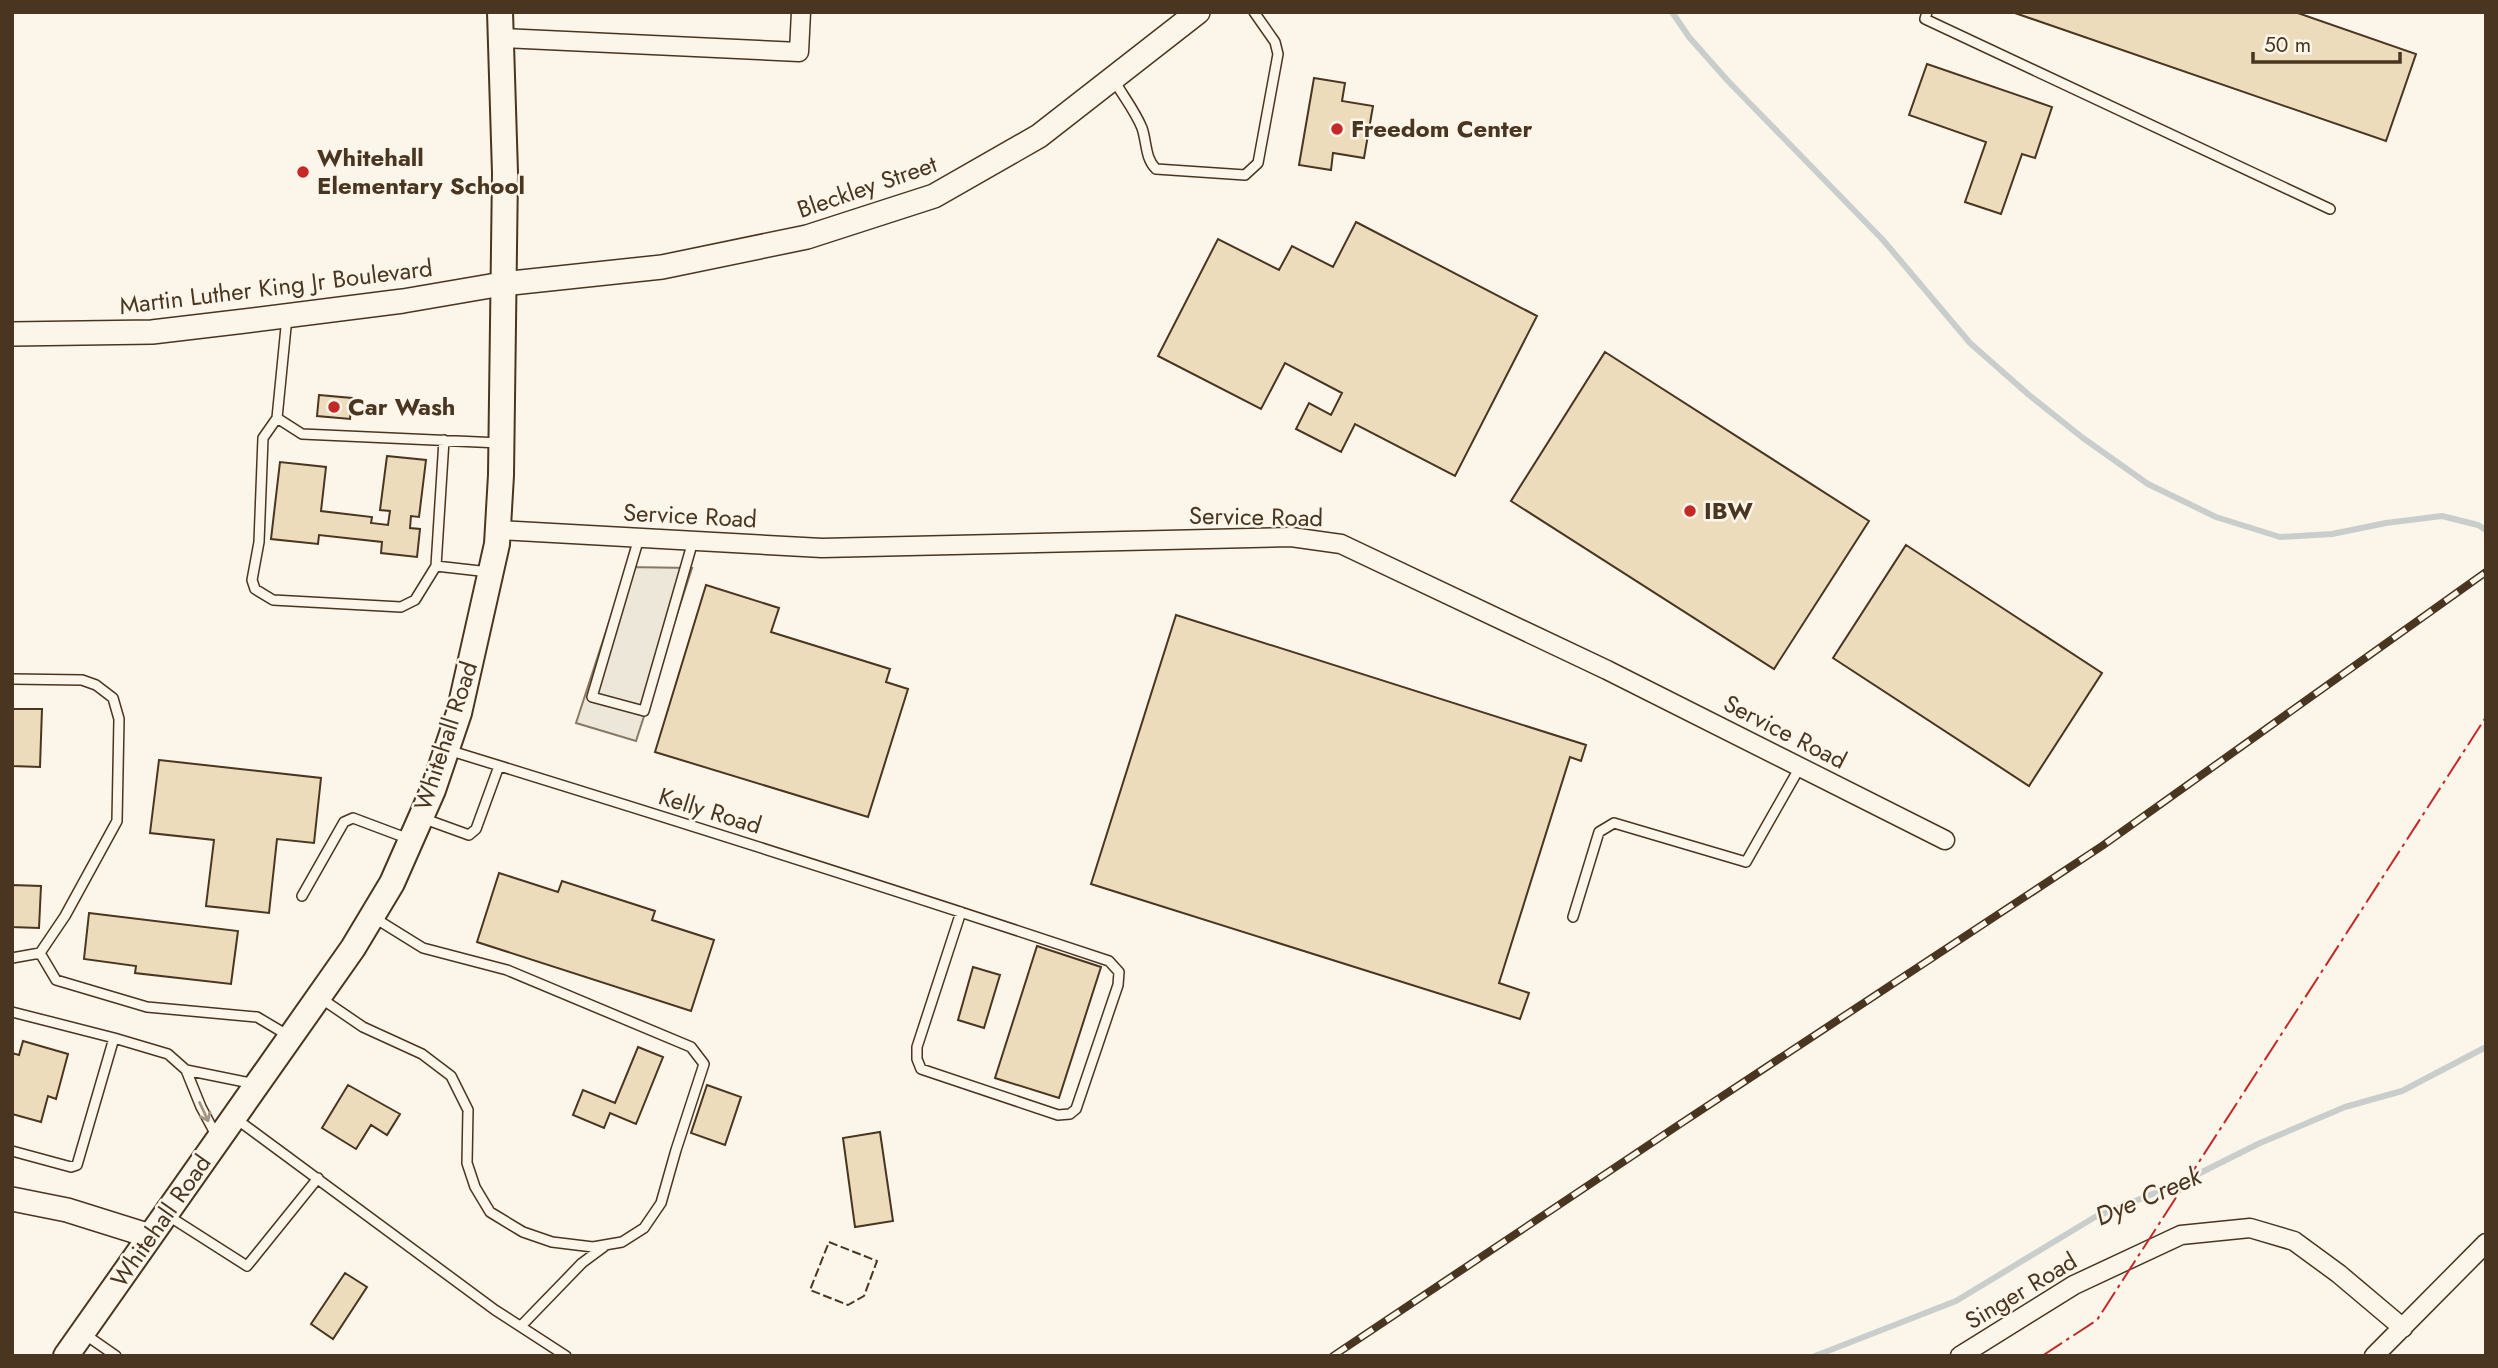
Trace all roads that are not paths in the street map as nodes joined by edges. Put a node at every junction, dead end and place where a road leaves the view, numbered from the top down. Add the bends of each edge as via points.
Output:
1 (500, 12) edge
2 (801, 12) edge
3 (1198, 12) edge
4 (1254, 12) edge
5 (1927, 12) edge
6 (501, 38) junction
7 (1114, 80) junction
8 (2330, 209) dead end
9 (502, 285) junction
10 (287, 316) junction
11 (12, 334) edge
12 (277, 418) junction
13 (444, 440) junction
14 (502, 443) junction
15 (498, 530) junction
16 (639, 538) junction
17 (693, 541) junction
18 (436, 566) junction
19 (491, 572) junction
20 (12, 679) edge
21 (446, 750) junction
22 (499, 766) junction
23 (1800, 767) junction
24 (416, 828) junction
25 (1945, 840) dead end
26 (302, 896) dead end
27 (961, 912) junction
28 (372, 916) junction
29 (1573, 917) dead end
30 (40, 953) junction
31 (12, 958) edge
32 (319, 996) junction
33 (12, 1012) edge
34 (290, 1037) junction
35 (114, 1038) junction
36 (186, 1070) junction
37 (257, 1085) junction
38 (234, 1117) junction
39 (218, 1139) junction
40 (12, 1151) edge
41 (317, 1178) junction
42 (12, 1199) edge
43 (166, 1214) junction
44 (150, 1236) junction
45 (2486, 1242) edge
46 (607, 1245) junction
47 (521, 1326) junction
48 (2403, 1328) junction
49 (83, 1333) junction
50 (66, 1356) edge
51 (116, 1356) edge
52 (566, 1356) edge
53 (1960, 1356) edge
54 (2374, 1356) edge

1 - 6 main road, Whitehall Road
2 - 6 street via 799,52
3 - 7 street, Bleckley Street
4 - 7 lane via 1278,54 1258,163 1245,175 1156,169 1149,162 1137,119
5 - 8 lane via 1925,19
6 - 9 main road, Whitehall Road
7 - 9 street, Bleckley Street via 1040,136 934,196 794,240 662,267
9 - 10 street, Martin Luther King Jr Boulevard
9 - 14 main road, Whitehall Road
10 - 11 street, Martin Luther King Jr Boulevard via 152,332
10 - 12 lane
12 - 13 lane via 302,434
12 - 18 lane via 263,438 255,589 273,600 401,607 415,600
13 - 14 lane
13 - 18 lane
14 - 15 main road, Whitehall Road
15 - 16 street, Service Road
15 - 19 main road, Whitehall Road
16 - 17 street, Service Road
16 - 17 lane via 592,697 644,711
17 - 23 street, Service Road via 822,548 1291,537 1341,544
18 - 19 lane
19 - 21 main road, Whitehall Road via 459,713
20 - 30 lane via 82,680 96,685 113,698 119,719 117,821
21 - 22 lane, Kelly Road
21 - 24 main road, Whitehall Road
22 - 24 lane via 470,835
22 - 27 lane, Kelly Road
23 - 25 street, Service Road
23 - 29 lane via 1746,862 1614,823 1599,832
24 - 26 lane via 353,818 344,822
24 - 28 main road, Whitehall Road
27 - 27 lane, Kelly Road via 1110,961 1119,972 1085,1084 1070,1114 1058,1115 922,1069 916,1059
28 - 32 main road, Whitehall Road
28 - 46 lane via 424,948 507,970 691,1047 704,1064 662,1203 644,1228 622,1242
30 - 31 lane
30 - 34 lane via 56,981 147,1007 257,1017
32 - 34 main road, Whitehall Road
32 - 46 lane via 363,1027 422,1054 451,1076 468,1110 467,1163 490,1212 523,1232 552,1242
33 - 35 lane
34 - 37 main road, Whitehall Road
35 - 36 lane via 168,1054
35 - 40 lane via 77,1165
36 - 37 lane
36 -> 39 lane
37 - 38 main road, Whitehall Road
38 - 39 main road, Whitehall Road
38 - 41 lane
39 - 43 main road, Whitehall Road
41 - 43 lane via 247,1266
41 - 47 lane
42 - 44 street via 67,1210
43 - 44 main road, Whitehall Road
44 - 49 main road, Whitehall Road
45 - 48 street
46 - 47 lane via 582,1263
47 - 52 lane
48 - 53 street, Singer Road via 2294,1241 2250,1228 2182,1235 2074,1285
48 - 54 street
49 - 50 main road, Whitehall Road
49 - 51 lane

